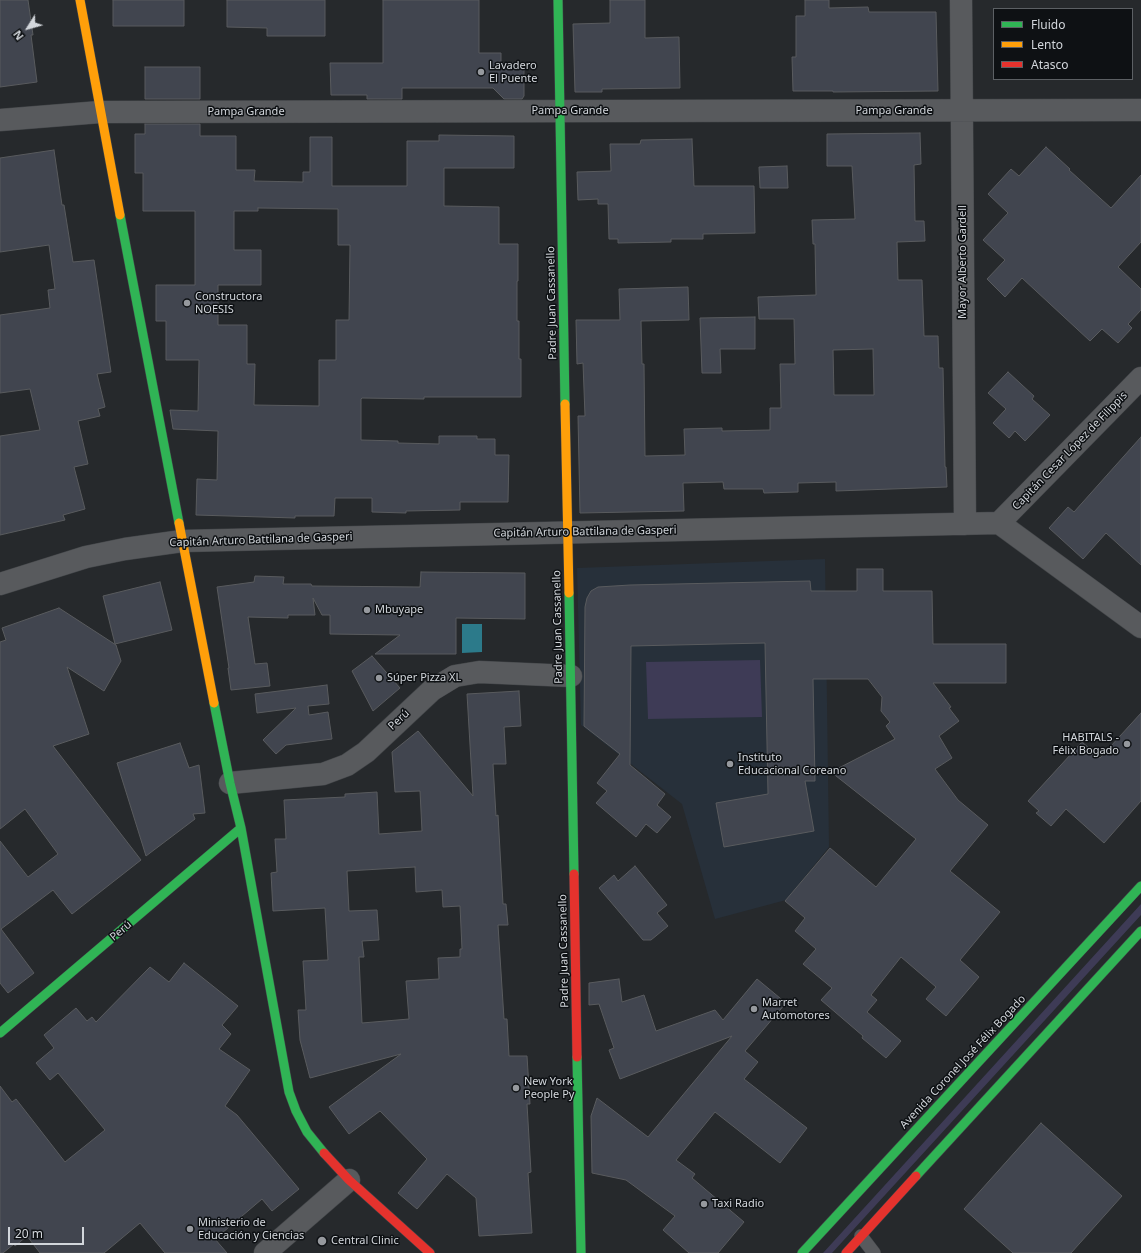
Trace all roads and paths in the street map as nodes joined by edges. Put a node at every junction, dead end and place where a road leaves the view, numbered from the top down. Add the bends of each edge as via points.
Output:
1 (80, 0) edge
2 (558, 0) edge
3 (961, 0) edge
4 (962, 110) junction
5 (1141, 110) edge
6 (560, 111) junction
7 (100, 112) junction
8 (0, 120) edge
9 (1141, 378) edge
10 (999, 523) junction
11 (965, 524) junction
12 (568, 532) junction
13 (182, 541) junction
14 (0, 584) edge
15 (1141, 627) edge
16 (571, 676) junction
17 (230, 782) junction
18 (241, 828) junction
19 (1141, 886) edge
20 (1141, 931) edge
21 (0, 1034) edge
22 (349, 1180) junction
23 (861, 1236) junction
24 (265, 1253) edge
25 (430, 1253) edge
26 (581, 1253) edge
27 (802, 1253) edge
28 (846, 1253) edge
29 (874, 1253) edge

1 - 7 street
2 - 6 street, Padre Juan Cassanello
3 - 4 street, Mayor Alberto Gardell
4 - 5 street, Pampa Grande
4 - 6 street, Pampa Grande
4 - 11 street, Mayor Alberto Gardell
6 - 7 street, Pampa Grande
6 - 12 street, Padre Juan Cassanello
7 - 8 street, Pampa Grande
7 - 13 street
9 - 10 street, Capitán Cesar López de Filippis
10 - 11 street, Capitán Arturo Battilana de Gasperi
10 - 15 street
11 - 12 street, Capitán Arturo Battilana de Gasperi
12 - 13 street, Capitán Arturo Battilana de Gasperi
12 - 16 street, Padre Juan Cassanello
13 - 14 street, Capitán Arturo Battilana de Gasperi via 86,557
13 - 17 street
16 - 17 street, Perú via 479,672 455,676 432,690 366,752 347,766 323,774
16 - 26 street, Padre Juan Cassanello
17 - 18 street
18 - 21 street, Perú
18 - 22 street via 289,1092 307,1132
19 - 27 street, Avenida Coronel José Félix Bogado
20 - 23 street
22 - 24 street
22 - 25 street
23 - 28 street
23 - 29 lane

